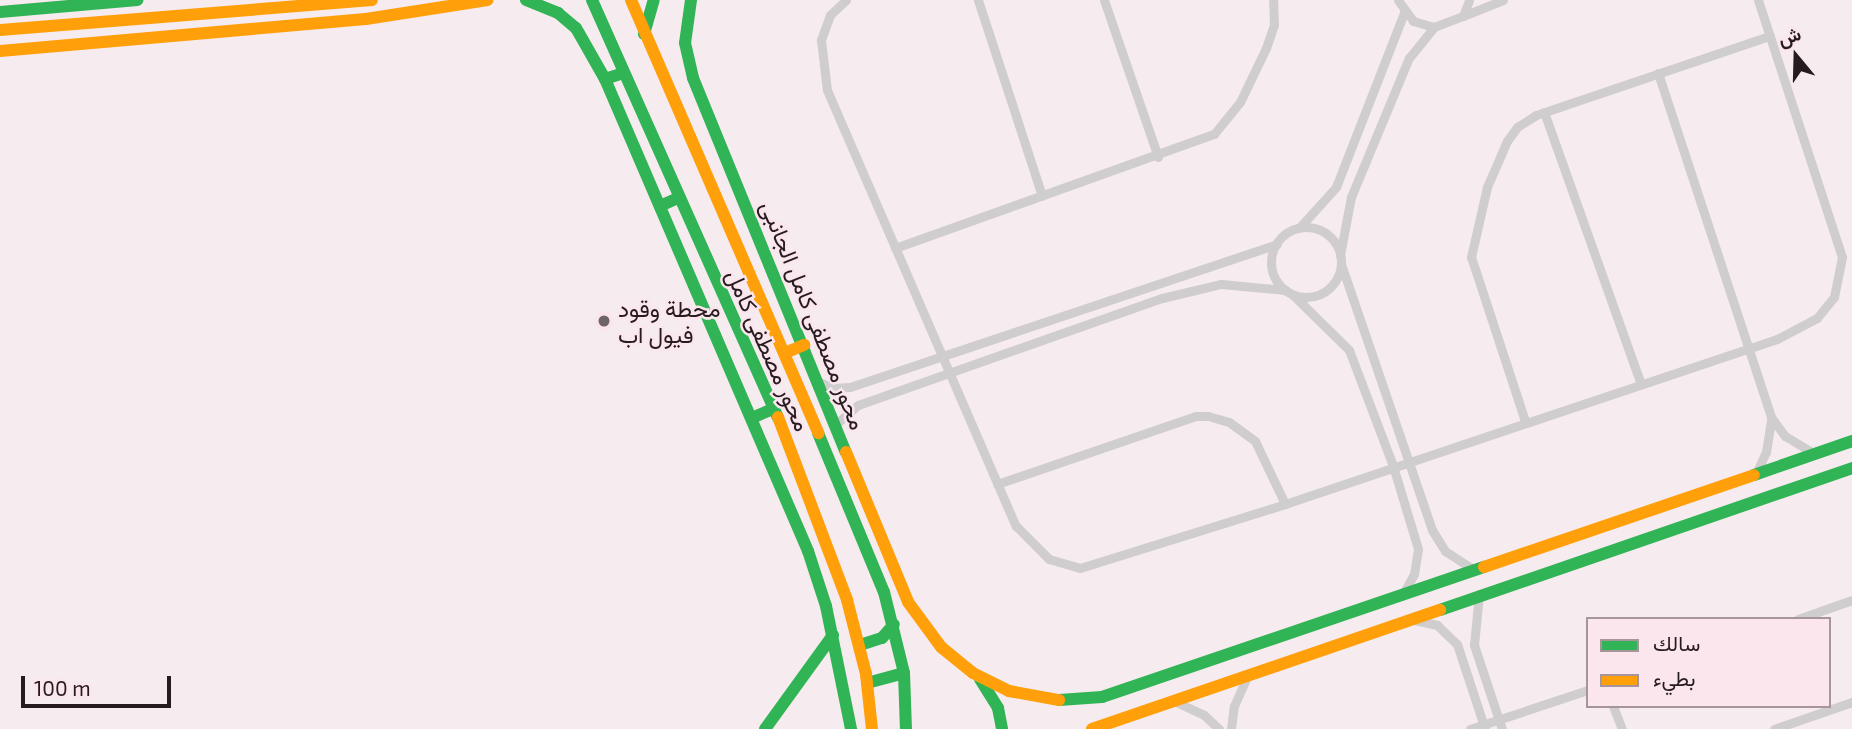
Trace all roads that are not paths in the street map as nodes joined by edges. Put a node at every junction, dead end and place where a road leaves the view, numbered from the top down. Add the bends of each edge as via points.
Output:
1 (137, 0) edge
2 (372, 0) edge
3 (488, 0) edge
4 (526, 0) edge
5 (592, 0) edge
6 (631, 0) edge
7 (654, 0) edge
8 (691, 0) edge
9 (846, 0) edge
10 (978, 0) edge
11 (1104, 0) edge
12 (1273, 0) edge
13 (1398, 0) edge
14 (1469, 0) edge
15 (1503, 0) edge
16 (1758, 0) edge
17 (453, 4) edge
18 (0, 12) edge
19 (1404, 13) junction
20 (1463, 16) junction
21 (1434, 27) junction
22 (0, 30) edge
23 (644, 34) junction
24 (1770, 36) junction
25 (0, 51) edge
26 (623, 73) junction
27 (1658, 73) junction
28 (605, 79) junction
29 (1544, 112) junction
30 (1158, 157) junction
31 (1042, 196) junction
32 (678, 198) junction
33 (660, 206) junction
34 (1298, 228) junction
35 (1277, 244) junction
36 (895, 248) junction
37 (1341, 259) junction
38 (1289, 292) junction
39 (804, 345) junction
40 (1749, 347) junction
41 (785, 353) junction
42 (940, 356) junction
43 (947, 372) junction
44 (819, 382) junction
45 (1640, 382) junction
46 (775, 408) junction
47 (754, 416) junction
48 (1771, 417) junction
49 (1525, 421) junction
50 (836, 424) junction
51 (1852, 441) edge
52 (1815, 454) junction
53 (1408, 461) junction
54 (1393, 466) junction
55 (1852, 468) edge
56 (1756, 474) junction
57 (997, 484) junction
58 (1285, 504) junction
59 (1476, 571) junction
60 (1479, 594) junction
61 (1401, 596) junction
62 (1852, 600) edge
63 (1804, 617) edge
64 (1406, 619) junction
65 (894, 624) junction
66 (1313, 627) junction
67 (833, 635) junction
68 (860, 645) junction
69 (1320, 648) junction
70 (1249, 672) junction
71 (904, 673) junction
72 (973, 673) junction
73 (867, 683) junction
74 (1586, 691) edge
75 (1170, 699) junction
76 (1852, 702) edge
77 (1614, 708) edge
78 (1501, 724) edge
79 (1485, 727) edge
80 (765, 729) edge
81 (851, 729) edge
82 (872, 729) edge
83 (906, 729) edge
84 (1002, 729) edge
85 (1092, 729) edge
86 (1219, 729) edge
87 (1231, 729) edge
88 (1470, 729) edge
89 (1622, 729) edge
90 (1774, 729) edge

1 - 18 street
2 - 22 street
3 - 17 street
4 - 28 street via 558,13 576,28
5 - 26 street, محور مصطفى كامل
6 - 23 street, محور مصطفى كامل
7 - 23 street
8 - 39 street, محور مصطفى كامل الجانبى via 685,21 688,59
9 - 36 street via 825,26 822,72
10 - 31 street
11 - 30 street
12 - 30 street via 1274,25 1266,48 1232,115 1208,137
13 - 19 street
14 - 20 street
15 - 20 street
16 - 24 street
17 - 25 street
19 - 21 street via 1412,21
19 - 34 street via 1336,187
20 - 21 street
21 - 37 street via 1409,58 1351,197
23 - 41 street, محور مصطفى كامل
24 - 27 street
24 - 40 street via 1843,265 1835,297 1817,318 1797,331
26 - 28 street
26 - 32 street, محور مصطفى كامل
27 - 29 street
27 - 40 street
28 - 33 street
29 - 45 street
29 - 49 street via 1517,127 1502,150 1471,250 1478,286
30 - 31 street
31 - 36 street
32 - 33 street
32 - 46 street, محور مصطفى كامل
33 - 47 street
34 - 35 street
34 - 37 street via 1325,233
35 - 38 street via 1271,264
35 - 42 street
36 - 42 street
37 - 38 street via 1335,282 1320,294
37 - 53 street
38 - 43 street via 1237,284 1205,286
38 - 54 street via 1349,350
39 - 41 street
39 - 44 street, محور مصطفى كامل الجانبى
40 - 45 street
40 - 48 street
41 - 65 street, محور مصطفى كامل
42 - 43 street
42 - 44 street via 850,387 833,388
43 - 50 street via 858,405
43 - 57 street
44 - 50 street, محور مصطفى كامل الجانبى
45 - 49 street
46 - 47 street
46 - 68 street, محور مصطفى كامل
47 - 67 street via 808,551
48 - 52 street via 1785,436
48 - 56 street via 1769,441
49 - 53 street
50 - 72 street, محور مصطفى كامل الجانبى via 902,586 941,647
51 - 52 street
52 - 56 street
53 - 54 street
53 - 59 street via 1437,541 1454,560
54 - 58 street
54 - 61 street via 1418,549 1414,574
55 - 60 street
56 - 59 street
57 - 58 street via 1028,542 1049,559 1073,568 1096,566
57 - 58 street via 1196,416 1208,416 1228,422 1255,441
59 - 61 street
60 - 64 street
60 - 78 street via 1474,645
61 - 66 street
62 - 63 street
64 - 69 street
64 - 79 street via 1437,625 1457,644
65 - 68 street via 882,638
65 - 71 street, محور مصطفى كامل
66 - 69 street
66 - 72 street via 1091,699 1031,697
67 - 80 street
67 - 81 street
68 - 73 street, محور مصطفى كامل
69 - 70 street
70 - 75 street
70 - 87 street via 1234,706
71 - 73 street
71 - 83 street, محور مصطفى كامل
72 - 84 street via 992,695
73 - 82 street, محور مصطفى كامل
74 - 78 street
75 - 85 street
75 - 86 street via 1188,705
76 - 90 street
77 - 89 street
78 - 79 street
79 - 88 street

